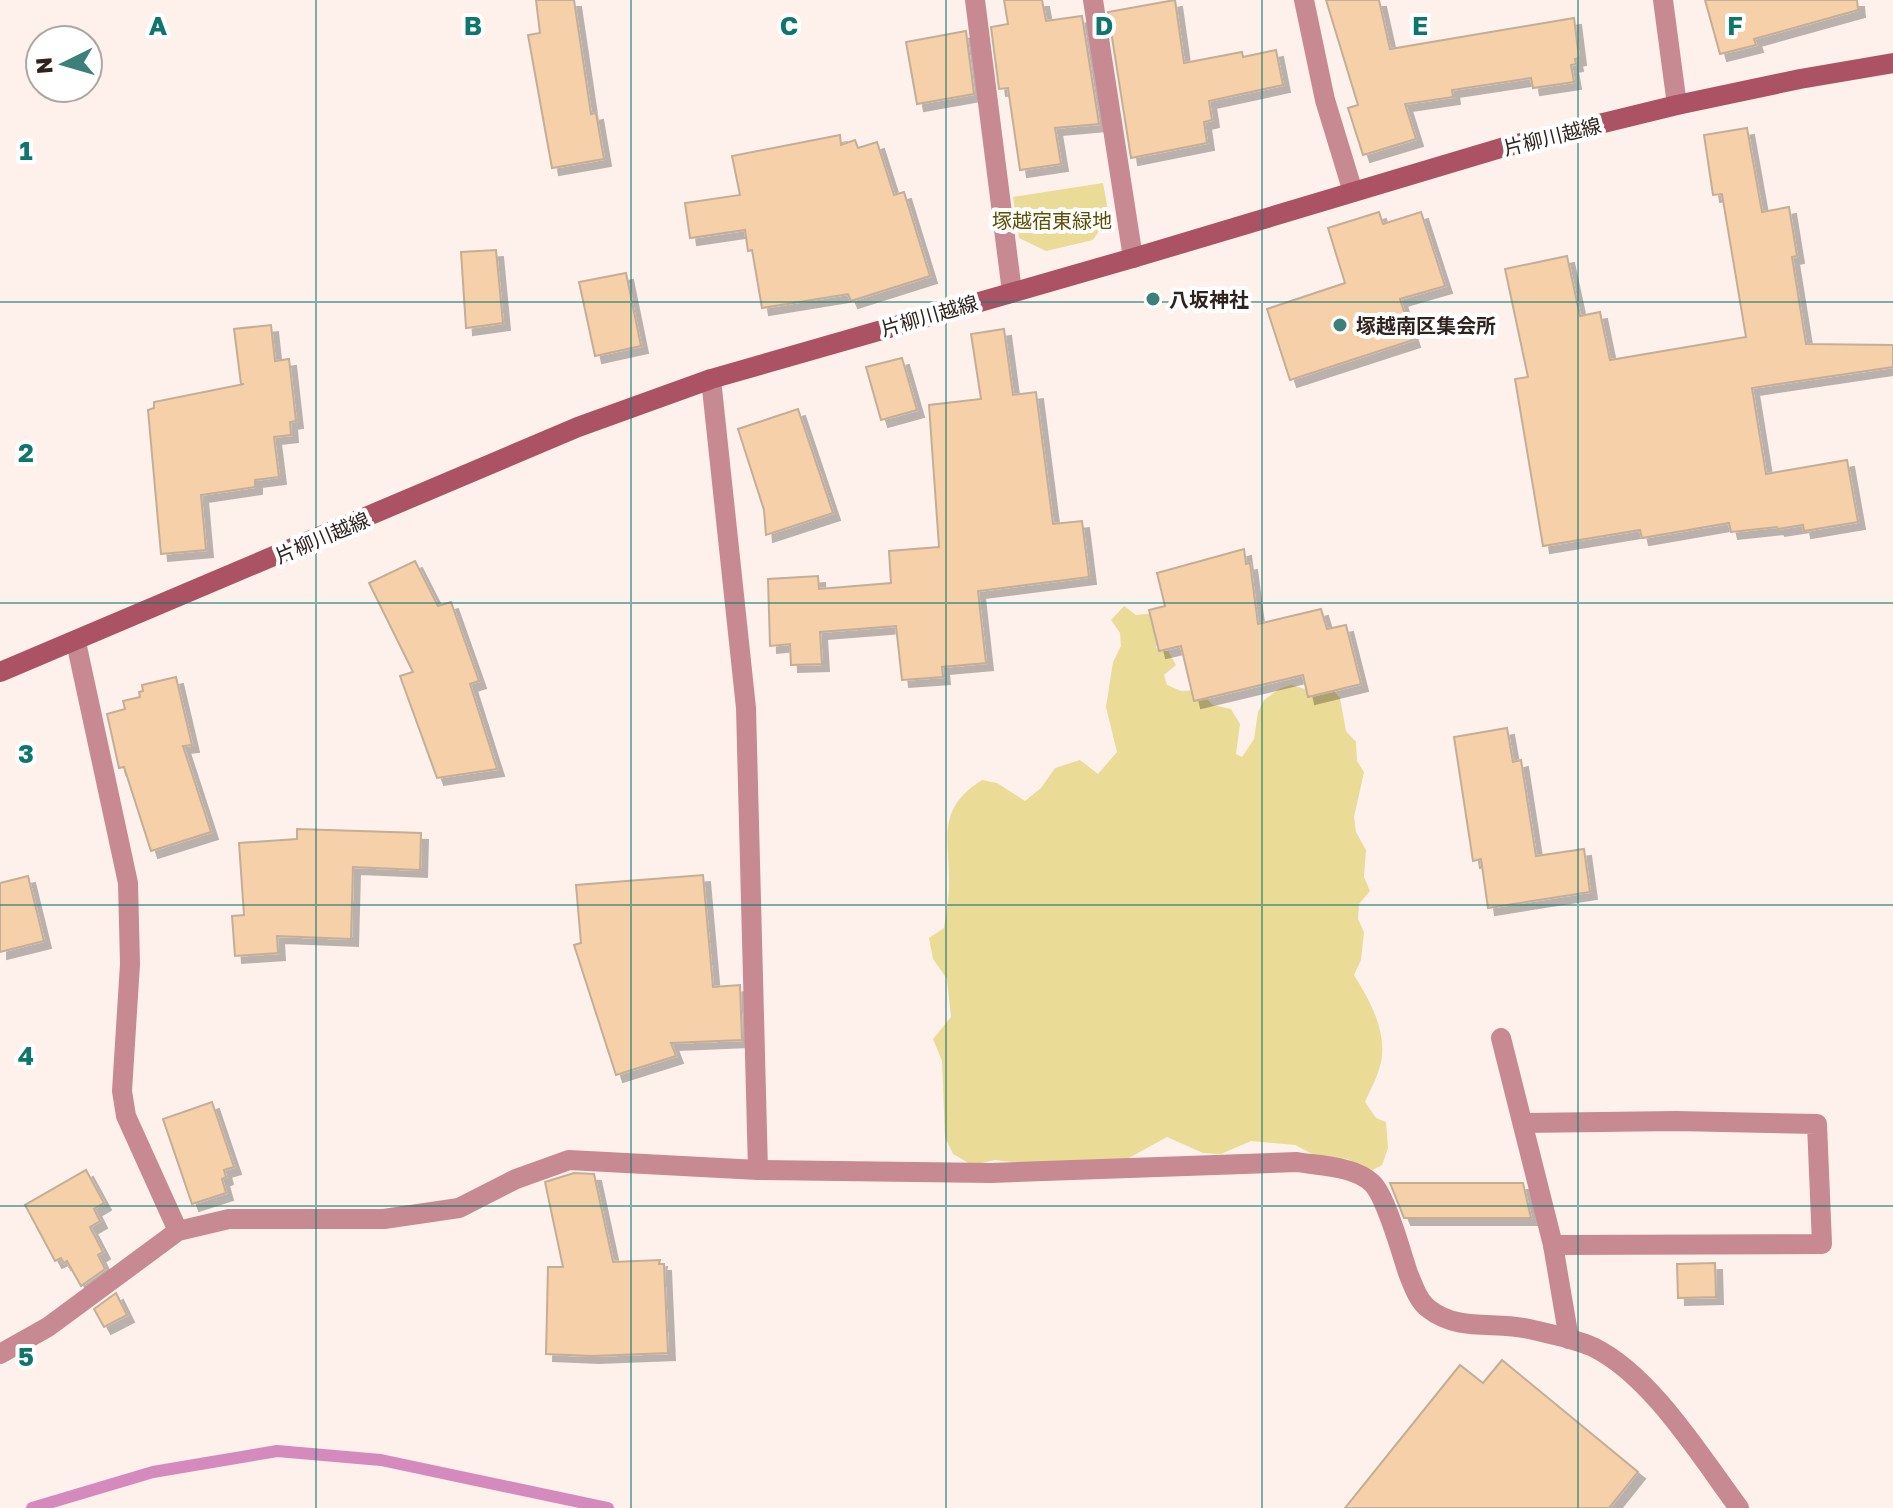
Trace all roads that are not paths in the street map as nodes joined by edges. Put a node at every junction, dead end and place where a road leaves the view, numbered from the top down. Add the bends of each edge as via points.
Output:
1 (975, 0) edge
2 (1093, 0) edge
3 (1304, 0) edge
4 (1663, 0) edge
5 (1893, 63) edge
6 (1677, 105) junction
7 (1353, 192) junction
8 (1133, 258) junction
9 (1012, 292) junction
10 (711, 379) junction
11 (76, 642) junction
12 (0, 672) edge
13 (1501, 1038) dead end
14 (1523, 1123) junction
15 (758, 1170) junction
16 (178, 1231) junction
17 (1553, 1245) junction
18 (1569, 1339) junction
19 (0, 1354) edge
20 (1739, 1508) edge

1 - 9 street
2 - 8 street
3 - 7 street via 1325,100
4 - 6 street
5 - 6 main road, 片柳川越線
6 - 7 main road, 片柳川越線 via 1501,148
7 - 8 main road, 片柳川越線
8 - 9 main road, 片柳川越線
9 - 10 main road, 片柳川越線
10 - 11 main road, 片柳川越線 via 578,427
10 - 15 street via 746,708
11 - 12 main road, 片柳川越線
11 - 16 street via 128,883 130,964 122,1091 126,1116
13 - 14 street
14 - 17 street
14 - 17 street via 1817,1124 1822,1244
15 - 16 street via 569,1160 459,1208 384,1219 229,1219
15 - 18 street via 991,1173 1297,1162 1346,1170 1372,1182 1381,1196 1415,1291 1428,1308 1456,1323 1523,1328
16 - 19 street via 48,1327
17 - 18 street
18 - 20 street via 1627,1369

